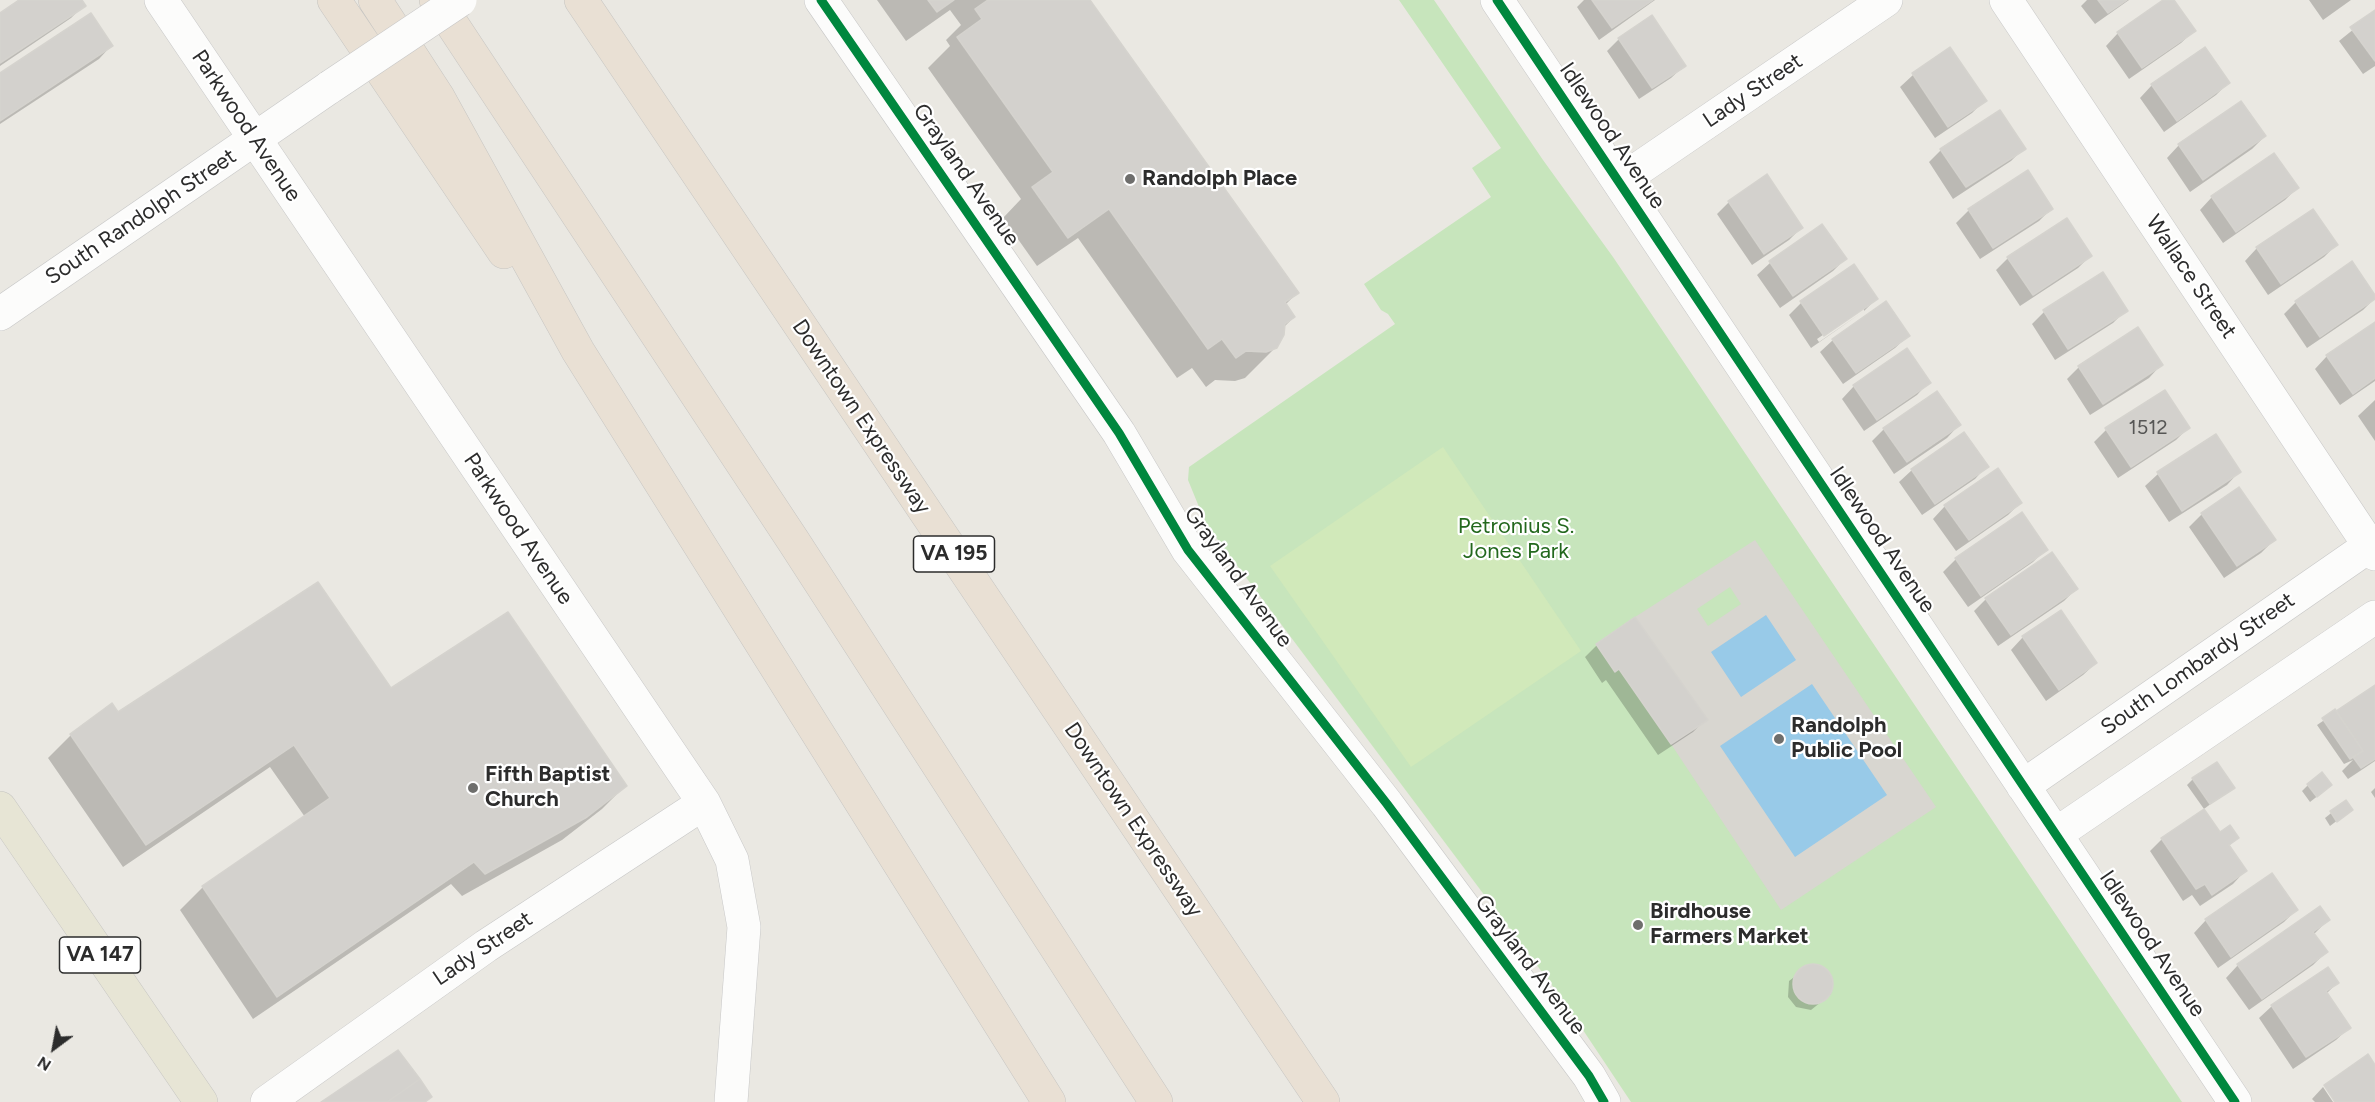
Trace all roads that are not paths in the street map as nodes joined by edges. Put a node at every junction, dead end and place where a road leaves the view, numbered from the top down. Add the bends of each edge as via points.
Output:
1 (161, 0) edge
2 (334, 0) edge
3 (375, 0) edge
4 (436, 0) edge
5 (460, 0) edge
6 (581, 0) edge
7 (821, 0) edge
8 (1497, 0) edge
9 (1886, 0) edge
10 (2006, 0) edge
11 (254, 140) junction
12 (1619, 182) junction
13 (0, 314) edge
14 (578, 351) junction
15 (2373, 547) edge
16 (2375, 617) edge
17 (2023, 786) junction
18 (704, 803) junction
19 (0, 808) edge
20 (2056, 834) junction
21 (201, 1102) edge
22 (267, 1102) edge
23 (730, 1102) edge
24 (1049, 1102) edge
25 (1156, 1102) edge
26 (1323, 1102) edge
27 (1604, 1102) edge
28 (2235, 1102) edge

1 - 11 street, Parkwood Avenue
2 - 14 highway via 480,220
3 - 14 highway via 438,97
4 - 25 highway via 794,542
5 - 11 street, South Randolph Street, bridge
6 - 26 highway, Downtown Expressway / VA 195
7 - 27 street, Grayland Avenue via 1119,433 1188,550 1387,804 1589,1076
8 - 12 street, Idlewood Avenue
9 - 12 street, Lady Street
10 - 15 street, Wallace Street
11 - 13 street, South Randolph Street
11 - 18 street, Parkwood Avenue
12 - 17 street, Idlewood Avenue
14 - 24 highway
15 - 17 street, South Lombardy Street
16 - 20 street
17 - 20 street, Idlewood Avenue
18 - 22 street, Lady Street via 486,946
18 - 23 street, Parkwood Avenue via 732,860 744,927
19 - 21 main road, VA 147
20 - 28 street, Idlewood Avenue

